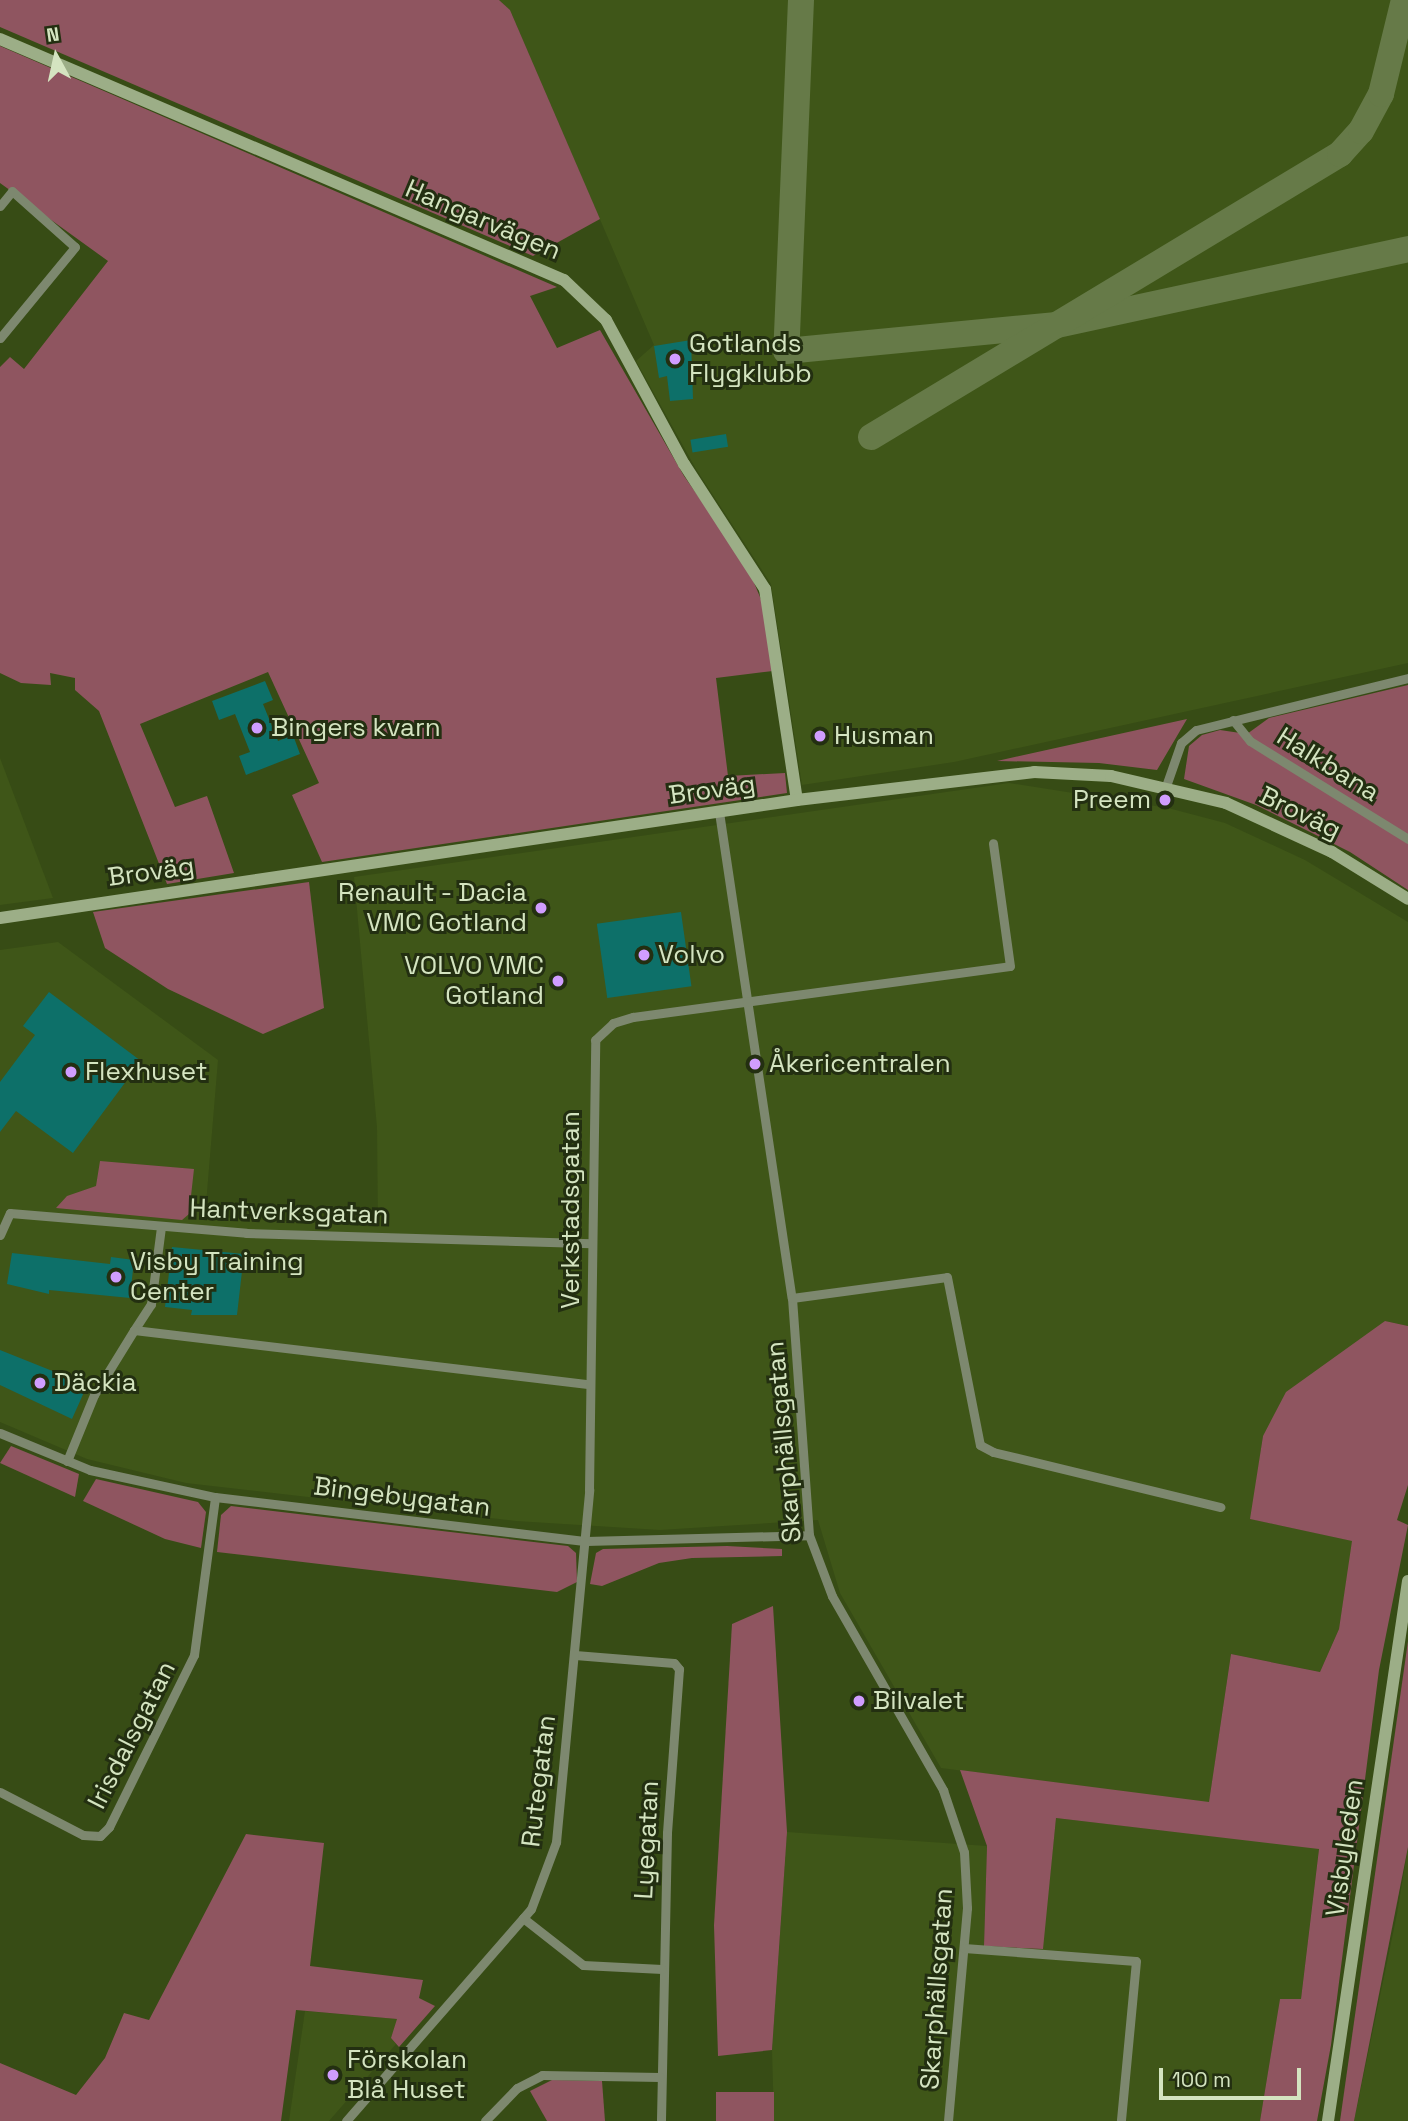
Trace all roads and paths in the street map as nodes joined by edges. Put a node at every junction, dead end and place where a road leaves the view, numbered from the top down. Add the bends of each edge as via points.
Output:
1 (0, 38) edge
2 (0, 206) edge
3 (0, 338) edge
4 (1408, 678) edge
5 (1233, 720) junction
6 (1166, 786) junction
7 (797, 800) junction
8 (719, 812) junction
9 (1408, 838) edge
10 (993, 843) dead end
11 (1408, 900) edge
12 (0, 918) edge
13 (745, 1001) junction
14 (161, 1227) junction
15 (0, 1235) edge
16 (591, 1243) junction
17 (792, 1298) junction
18 (134, 1329) junction
19 (590, 1384) junction
20 (0, 1433) edge
21 (67, 1461) junction
22 (215, 1497) junction
23 (1220, 1507) dead end
24 (809, 1535) junction
25 (586, 1541) junction
26 (1408, 1581) edge
27 (575, 1655) junction
28 (0, 1792) edge
29 (523, 1919) junction
30 (964, 1948) junction
31 (662, 1969) junction
32 (660, 2077) junction
33 (346, 2121) edge
34 (485, 2121) edge
35 (661, 2121) edge
36 (948, 2121) edge
37 (1121, 2121) edge
38 (1328, 2121) edge

1 - 7 main road, Hangarvägen via 564,280 606,320 684,464 765,589
2 - 3 street via 12,191 75,247
4 - 5 street, Halkbana
5 - 6 street, Halkbana via 1188,735
5 - 9 street, Halkbana via 1250,741
6 - 7 main road, Broväg via 1088,774 1003,773
6 - 11 main road, Broväg via 1281,826
7 - 8 main road, Broväg
8 - 12 main road, Broväg
8 - 13 street, Skarphällsgatan
10 - 13 street via 1010,966
13 - 16 street, Verkstadsgatan via 633,1017 613,1023 595,1040
13 - 17 street, Skarphällsgatan
14 - 15 street, Hantverksgatan via 10,1213
14 - 16 street, Hantverksgatan
14 - 18 street via 151,1304
16 - 19 street, Verkstadsgatan
17 - 23 street via 947,1277 980,1445
17 - 24 street, Skarphällsgatan
18 - 19 street
18 - 21 street via 94,1395
19 - 25 street, Verkstadsgatan
20 - 21 street, Bingebygatan
21 - 22 street, Bingebygatan
22 - 25 street, Bingebygatan
22 - 28 street, Irisdalsgatan via 194,1655 109,1827 100,1836 83,1835
24 - 25 street, Bingebygatan
24 - 30 street, Skarphällsgatan via 832,1596 954,1814 968,1881
25 - 27 street, Rutegatan
26 - 38 main road, Visbyleden
27 - 29 street, Rutegatan via 556,1842 542,1886
27 - 31 street, Lyegatan via 674,1663 679,1669
29 - 31 street via 583,1965
29 - 33 street, Rutegatan
30 - 36 street, Skarphällsgatan
30 - 37 street via 1136,1961
31 - 32 street, Lyegatan
32 - 34 street via 542,2075 517,2088
32 - 35 street, Lyegatan

